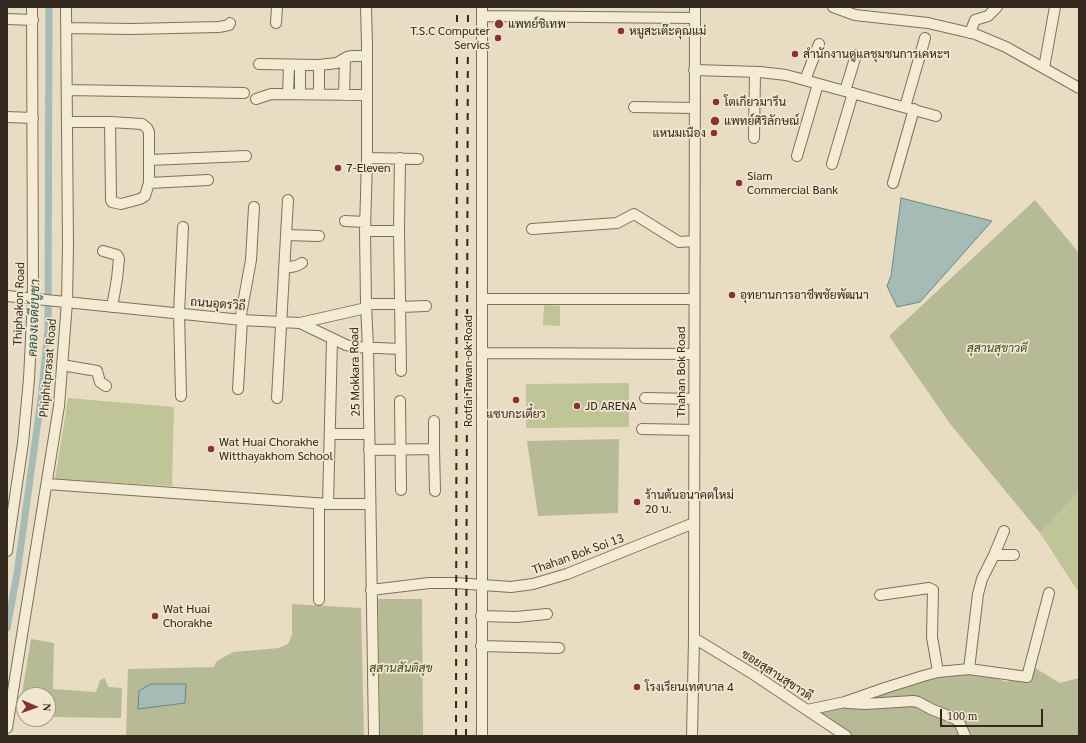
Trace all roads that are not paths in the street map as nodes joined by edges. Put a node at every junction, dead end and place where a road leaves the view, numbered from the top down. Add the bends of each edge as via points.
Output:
1 (32, 7) edge
2 (66, 7) edge
3 (277, 7) edge
4 (366, 7) edge
5 (695, 7) edge
6 (833, 7) edge
7 (997, 7) edge
8 (1055, 7) edge
9 (482, 11) edge
10 (694, 18) junction
11 (7, 19) edge
12 (32, 20) junction
13 (230, 23) dead end
14 (276, 23) dead end
15 (66, 28) junction
16 (970, 33) junction
17 (925, 38) dead end
18 (819, 44) dead end
19 (856, 55) dead end
20 (367, 56) junction
21 (345, 60) junction
22 (259, 64) dead end
23 (289, 65) junction
24 (300, 65) junction
25 (319, 66) junction
26 (1044, 68) junction
27 (694, 70) junction
28 (755, 72) junction
29 (804, 80) junction
30 (818, 84) junction
31 (1079, 88) edge
32 (66, 90) junction
33 (849, 92) junction
34 (244, 93) dead end
35 (288, 94) junction
36 (300, 94) junction
37 (318, 94) junction
38 (344, 95) junction
39 (367, 95) junction
40 (256, 99) dead end
41 (634, 107) dead end
42 (694, 108) junction
43 (909, 108) junction
44 (936, 116) dead end
45 (7, 117) edge
46 (34, 118) junction
47 (67, 122) junction
48 (110, 122) junction
49 (754, 138) dead end
50 (246, 156) dead end
51 (797, 156) dead end
52 (367, 158) junction
53 (400, 158) junction
54 (418, 159) dead end
55 (149, 160) junction
56 (832, 164) dead end
57 (208, 180) dead end
58 (148, 182) junction
59 (893, 183) dead end
60 (288, 200) dead end
61 (254, 207) dead end
62 (345, 221) dead end
63 (365, 226) junction
64 (183, 227) dead end
65 (532, 229) dead end
66 (399, 231) junction
67 (286, 236) junction
68 (319, 236) dead end
69 (694, 241) junction
70 (103, 251) dead end
71 (302, 263) dead end
72 (284, 268) junction
73 (7, 296) edge
74 (39, 299) junction
75 (482, 299) junction
76 (694, 299) junction
77 (63, 302) junction
78 (366, 306) junction
79 (400, 306) junction
80 (426, 306) dead end
81 (112, 307) junction
82 (179, 314) junction
83 (241, 320) junction
84 (282, 322) junction
85 (300, 323) junction
86 (332, 340) junction
87 (368, 348) junction
88 (401, 349) junction
89 (482, 353) junction
90 (694, 354) junction
91 (62, 365) junction
92 (402, 371) dead end
93 (106, 386) dead end
94 (238, 389) dead end
95 (181, 396) dead end
96 (277, 398) dead end
97 (645, 398) dead end
98 (694, 399) junction
99 (400, 401) dead end
100 (434, 421) dead end
101 (642, 429) dead end
102 (694, 430) junction
103 (330, 434) junction
104 (368, 434) junction
105 (400, 449) junction
106 (434, 449) junction
107 (369, 450) junction
108 (47, 484) junction
109 (401, 490) dead end
110 (435, 491) dead end
111 (324, 504) junction
112 (370, 504) junction
113 (694, 523) junction
114 (1004, 531) dead end
115 (8, 535) edge
116 (7, 551) edge
117 (994, 555) junction
118 (1014, 555) dead end
119 (481, 584) junction
120 (371, 590) junction
121 (1049, 592) dead end
122 (880, 595) dead end
123 (319, 600) dead end
124 (547, 614) dead end
125 (481, 616) junction
126 (694, 638) junction
127 (481, 646) junction
128 (559, 648) dead end
129 (969, 668) junction
130 (938, 672) junction
131 (844, 702) junction
132 (807, 710) junction
133 (7, 728) edge
134 (374, 736) edge
135 (482, 736) edge
136 (692, 736) edge
137 (846, 736) edge
138 (964, 736) edge

1 - 12 street, Thiphakon Road
2 - 15 street, Phiphitprasat Road
3 - 14 street
4 - 20 street, 25 Mokkara Road
5 - 10 street, Thahan Bok Road
6 - 16 street via 855,15 928,23
7 - 16 street via 988,16 975,20
8 - 26 street
9 - 10 street
9 - 75 street, Rotfai Tawan-ok Road
10 - 27 street, Thahan Bok Road
11 - 12 street
12 - 46 street, Thiphakon Road
13 - 15 street via 218,27 173,29
15 - 32 street, Phiphitprasat Road
16 - 26 street via 1006,47
17 - 43 street
18 - 29 street
19 - 33 street
20 - 21 street via 353,56
20 - 39 street, 25 Mokkara Road
21 - 25 street
21 - 38 street
22 - 23 street
23 - 24 street
23 - 35 street
24 - 25 street
24 - 36 street
25 - 37 street
26 - 31 street
27 - 28 street
27 - 42 street, Thahan Bok Road
28 - 29 street via 786,75
28 - 49 street
29 - 30 street
30 - 33 street
30 - 51 street
32 - 34 street
32 - 47 street, Phiphitprasat Road
33 - 43 street
33 - 56 street
35 - 36 street
35 - 40 street via 271,94
36 - 37 street
37 - 38 street
38 - 39 street
39 - 52 street, 25 Mokkara Road
41 - 42 street
42 - 69 street, Thahan Bok Road
43 - 44 street
43 - 59 street
45 - 46 street
46 - 74 street, Thiphakon Road
47 - 48 street
47 - 77 street, Phiphitprasat Road via 68,245
48 - 55 street via 145,125 149,132
48 - 58 street via 112,202 121,204 140,199 145,196
50 - 55 street
52 - 53 street
52 - 63 street, 25 Mokkara Road
53 - 54 street
53 - 66 street
55 - 58 street
57 - 58 street
60 - 67 street
61 - 83 street via 251,260
62 - 63 street
63 - 66 street
63 - 78 street, 25 Mokkara Road
64 - 82 street
65 - 69 street via 617,224 634,214 679,242
66 - 79 street
67 - 68 street
67 - 72 street
69 - 76 street, Thahan Bok Road
70 - 81 street via 117,255 118,259
71 - 72 street
72 - 84 street
73 - 74 street, ถนนอุดรวิถี
74 - 77 street, ถนนอุดรวิถี
74 - 115 street, Thiphakon Road via 23,443
75 - 76 street
75 - 89 street, Rotfai Tawan-ok Road
76 - 90 street, Thahan Bok Road
77 - 81 street, ถนนอุดรวิถี
77 - 91 street, Phiphitprasat Road
78 - 79 street, ถนนอุดรวิถี
78 - 85 street, ถนนอุดรวิถี
78 - 87 street, 25 Mokkara Road
79 - 80 street, ถนนอุดรวิถี
79 - 88 street
81 - 82 street, ถนนอุดรวิถี
82 - 83 street, ถนนอุดรวิถี
82 - 95 street
83 - 84 street, ถนนอุดรวิถี
83 - 94 street
84 - 85 street, ถนนอุดรวิถี
84 - 96 street
85 - 86 street
86 - 87 street
86 - 103 street
87 - 88 street
87 - 104 street, 25 Mokkara Road
88 - 92 street
89 - 90 street
89 - 119 street, Rotfai Tawan-ok Road
90 - 98 street, Thahan Bok Road
91 - 93 street via 97,371 100,382
91 - 108 street, Phiphitprasat Road via 59,406
97 - 98 street
98 - 102 street, Thahan Bok Road
99 - 105 street
100 - 106 street
101 - 102 street
102 - 113 street, Thahan Bok Road
103 - 104 street
103 - 111 street
104 - 107 street, 25 Mokkara Road
105 - 106 street
105 - 107 street
105 - 109 street
106 - 110 street
107 - 112 street, 25 Mokkara Road
108 - 111 street
108 - 133 street, Phiphitprasat Road
111 - 112 street
111 - 123 street
112 - 120 street, 25 Mokkara Road
113 - 119 street, Thahan Bok Soi 13 via 567,574 533,584 511,587
113 - 126 street, Thahan Bok Road
114 - 117 street
115 - 116 street, Thiphakon Road
117 - 118 street
117 - 129 street via 978,594
119 - 120 street, Thahan Bok Soi 13 via 429,583
119 - 125 street, Rotfai Tawan-ok Road
120 - 134 street, 25 Mokkara Road
121 - 129 street via 1027,677
122 - 130 street via 929,588 933,590 932,636
124 - 125 street via 516,617
125 - 127 street, Rotfai Tawan-ok Road
126 - 132 street, ซอยสุสานสุขาวดี
126 - 136 street, Thahan Bok Road
127 - 128 street
127 - 135 street, Rotfai Tawan-ok Road
129 - 130 street
130 - 131 street
131 - 132 street
131 - 138 street via 918,702 956,719
132 - 137 street, ซอยสุสานสุขาวดี

